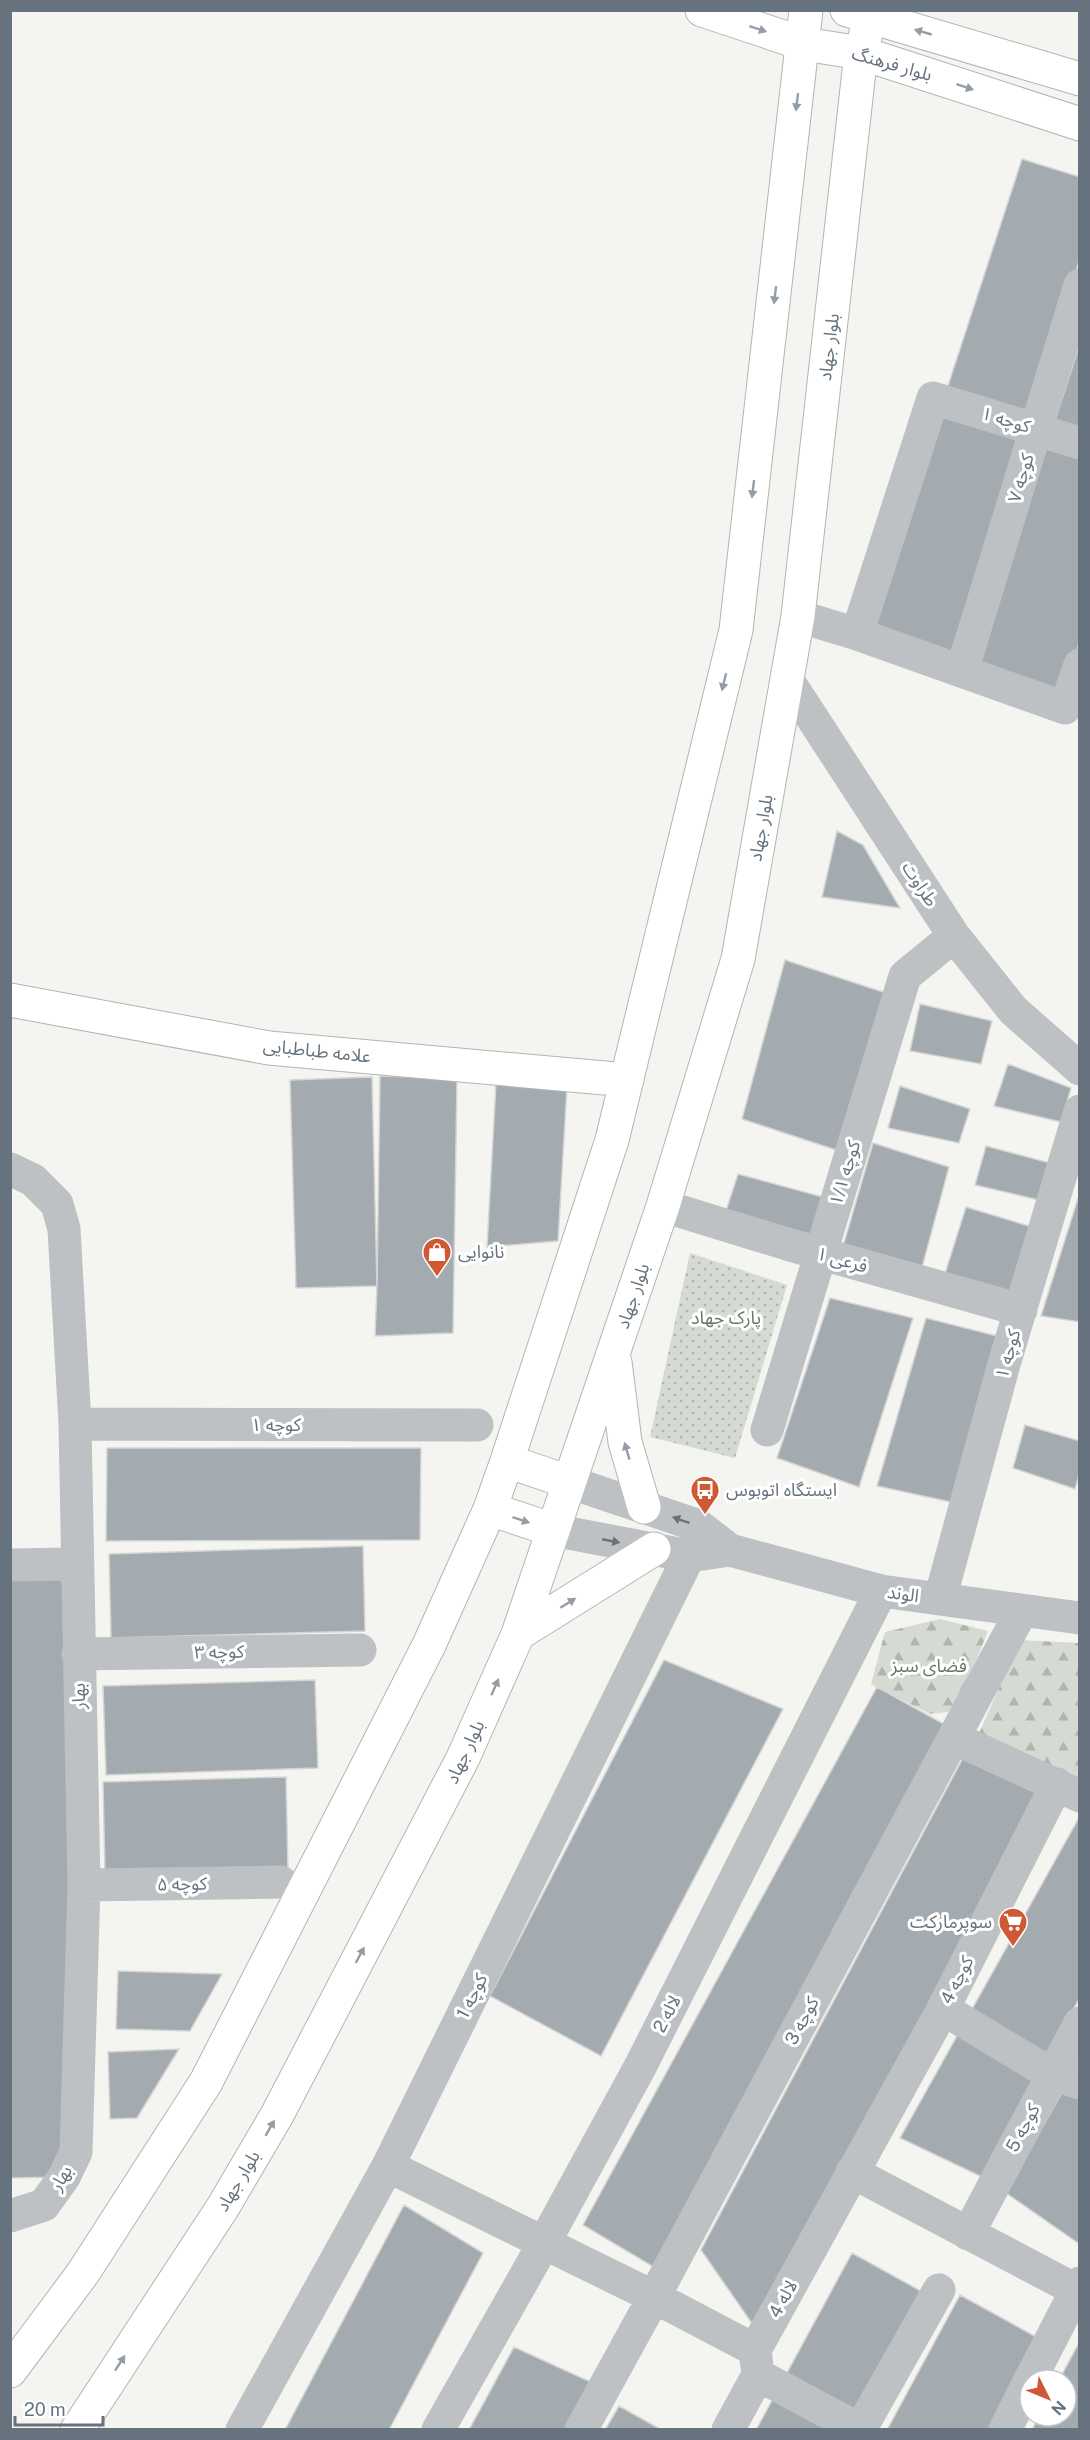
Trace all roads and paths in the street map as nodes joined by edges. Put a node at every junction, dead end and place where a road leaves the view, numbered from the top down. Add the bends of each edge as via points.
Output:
1 (702, 10) edge
2 (806, 10) edge
3 (858, 14) edge
4 (804, 44) junction
5 (861, 53) junction
6 (1080, 79) edge
7 (1080, 124) edge
8 (1080, 285) edge
9 (1035, 430) junction
10 (1080, 443) edge
11 (798, 616) junction
12 (857, 634) junction
13 (1080, 665) edge
14 (962, 671) junction
15 (787, 679) junction
16 (954, 936) junction
17 (10, 1000) edge
18 (1080, 1069) edge
19 (627, 1080) junction
20 (1080, 1111) edge
21 (10, 1169) edge
22 (663, 1206) junction
23 (820, 1254) junction
24 (1021, 1310) junction
25 (614, 1351) junction
26 (75, 1424) junction
27 (477, 1425) dead end
28 (767, 1430) dead end
29 (507, 1461) junction
30 (569, 1482) junction
31 (644, 1507) junction
32 (490, 1509) junction
33 (553, 1530) junction
34 (654, 1549) junction
35 (730, 1550) junction
36 (689, 1556) junction
37 (10, 1565) edge
38 (76, 1575) junction
39 (880, 1591) junction
40 (940, 1599) junction
41 (1021, 1612) junction
42 (1080, 1618) edge
43 (518, 1634) junction
44 (360, 1650) dead end
45 (78, 1654) junction
46 (954, 1738) junction
47 (1068, 1790) edge
48 (281, 1882) dead end
49 (84, 1885) junction
50 (943, 2009) junction
51 (1080, 2023) edge
52 (1065, 2078) edge
53 (388, 2166) junction
54 (852, 2172) junction
55 (10, 2216) edge
56 (968, 2234) junction
57 (544, 2243) junction
58 (1078, 2286) edge
59 (939, 2290) dead end
60 (654, 2297) junction
61 (757, 2363) junction
62 (1036, 2368) edge
63 (10, 2371) edge
64 (1018, 2404) edge
65 (860, 2429) edge
66 (77, 2430) edge
67 (242, 2430) edge
68 (438, 2430) edge
69 (581, 2430) edge
70 (728, 2430) edge
71 (1005, 2430) edge

1 -> 4 main road, بلوار فرهنگ
2 - 4 main road
3 - 5 main road, بلوار جهاد
6 -> 3 main road
4 - 5 main road, بلوار فرهنگ
4 -> 19 main road via 736,630
5 -> 7 main road, بلوار فرهنگ
5 - 11 main road, بلوار جهاد
8 - 9 street, کوچه ۷
9 - 10 street, کوچه ۱
9 - 12 street, کوچه ۱ via 933,398
9 - 14 street, کوچه ۷
11 - 12 street
11 - 15 main road, بلوار جهاد
12 - 14 street
13 - 14 street via 1065,708
15 - 16 street, طراوت
15 - 22 main road, بلوار جهاد via 738,959
16 - 18 street, طراوت via 1013,1010
16 - 23 street, کوچه ۱/۱ via 905,976
17 - 19 main road, علامه طباطبایی via 269,1048
19 - 29 main road via 612,1140
20 - 24 street, کوچه ۱
21 - 26 street, بهار via 33,1180 57,1204 64,1229
22 - 23 street, فرعی ۱
22 - 25 main road, بلوار جهاد
23 - 24 street, فرعی ۱
23 - 28 street, کوچه ۱/۱
24 - 40 street, کوچه ۱
25 - 30 main road, بلوار جهاد
31 -> 25 main road via 625,1442
26 - 27 street, کوچه ۱
26 - 38 street, بهار
29 - 30 main road
29 - 32 main road
30 - 31 street, الوند
30 - 33 main road, بلوار جهاد
35 -> 31 street, الوند via 699,1526
32 -> 33 main road
32 - 63 main road via 429,1645 206,2082 83,2273
33 -> 34 street, الوند
33 - 43 main road, بلوار جهاد
34 - 36 street, الوند
43 -> 34 main road
35 - 36 street, الوند
35 - 39 street, الوند
36 - 53 street, کوچه 1
37 - 38 street via 70,1564
38 - 45 street, بهار
39 - 40 street, الوند
39 - 57 street, لاله 2 via 640,2067
40 - 41 street, الوند
41 - 42 street, الوند
41 - 46 street, کوچه 3
66 -> 43 main road, بلوار جهاد via 223,2207 277,2115 463,1758
44 - 45 street, کوچه ۳
45 - 49 street, بهار
46 - 47 street
46 - 60 street, کوچه 3
47 - 50 street, کوچه 4
48 - 49 street, کوچه ۵
49 - 55 street, بهار via 76,2152 44,2205
50 - 52 street
50 - 54 street, کوچه 4
51 - 52 street, کوچه 5
52 - 56 street, کوچه 5
53 - 57 street
53 - 67 street, کوچه 1
54 - 56 street
54 - 61 street, لاله 4
56 - 58 street
57 - 60 street
57 - 68 street, لاله 2
58 - 62 street
59 - 65 street
60 - 61 street
60 - 69 street, کوچه 3
61 - 65 street
61 - 70 street, لاله 4
64 - 71 street

